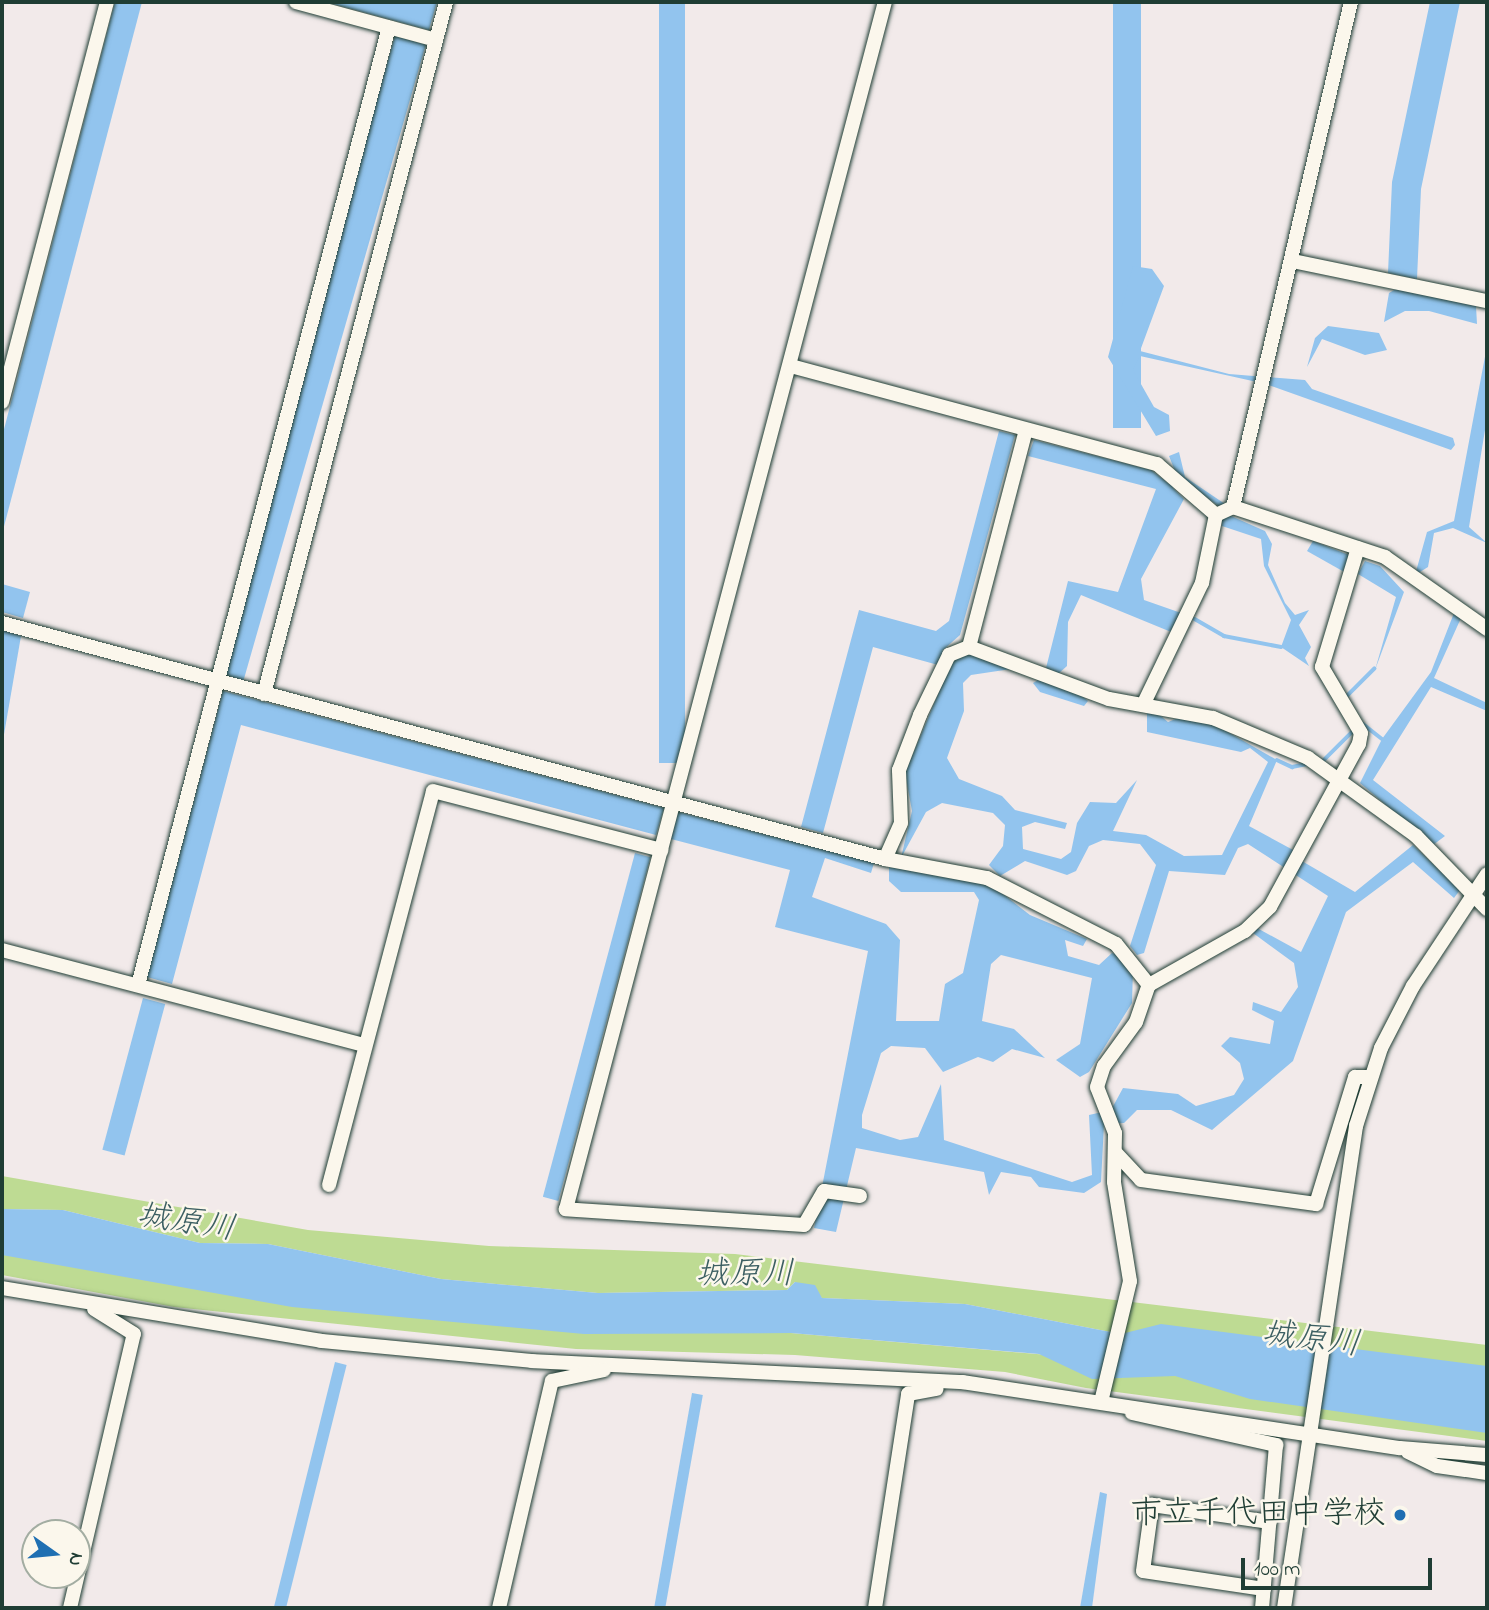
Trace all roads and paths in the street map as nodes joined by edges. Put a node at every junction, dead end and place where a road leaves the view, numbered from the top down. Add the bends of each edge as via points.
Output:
1 (107, 2) edge
2 (296, 2) edge
3 (446, 2) edge
4 (885, 2) edge
5 (1351, 2) edge
6 (389, 27) junction
7 (436, 40) junction
8 (1293, 261) junction
9 (1487, 301) edge
10 (790, 366) junction
11 (2, 402) edge
12 (1015, 428) junction
13 (1225, 511) junction
14 (1358, 548) junction
15 (2, 623) edge
16 (1487, 629) edge
17 (969, 647) junction
18 (218, 681) junction
19 (264, 694) junction
20 (1143, 705) junction
21 (1341, 779) junction
22 (673, 801) junction
23 (661, 850) junction
24 (885, 859) junction
25 (1487, 874) edge
26 (1474, 894) junction
27 (1487, 909) edge
28 (2, 950) edge
29 (138, 985) junction
30 (1149, 985) junction
31 (365, 1045) junction
32 (1370, 1077) junction
33 (1115, 1152) junction
34 (329, 1185) dead end
35 (860, 1196) dead end
36 (2, 1288) edge
37 (88, 1304) junction
38 (619, 1366) junction
39 (962, 1382) junction
40 (1101, 1402) junction
41 (1122, 1407) junction
42 (1309, 1434) junction
43 (1400, 1448) junction
44 (1487, 1455) edge
45 (1487, 1473) edge
46 (1270, 1522) junction
47 (1264, 1589) junction
48 (70, 1608) edge
49 (499, 1608) edge
50 (875, 1608) edge
51 (1262, 1608) edge
52 (1284, 1608) edge

1 - 11 street
2 - 6 street
3 - 7 street
4 - 10 street
5 - 8 street
6 - 7 street
6 - 18 street
7 - 19 street
8 - 9 street
8 - 13 street
10 - 12 street
10 - 22 street
12 - 13 street via 1157,464 1175,482
12 - 17 street
13 - 14 street
13 - 20 street via 1202,583
14 - 16 street via 1385,557
14 - 21 street via 1322,667 1361,733
15 - 18 street
17 - 20 street via 1109,699
17 - 24 street via 946,661 899,770 901,823
18 - 19 street
18 - 29 street
19 - 22 street
20 - 21 street via 1213,718
21 - 26 street via 1416,836
21 - 30 street via 1270,907 1245,931
22 - 23 street
22 - 24 street
23 - 31 street via 433,791
23 - 35 street via 566,1209 804,1225 824,1191
24 - 30 street via 996,882 1115,944
25 - 26 street
26 - 27 street
26 - 32 street via 1413,986
28 - 29 street
29 - 31 street
30 - 33 street via 1136,1022 1104,1066 1097,1087 1109,1116
31 - 34 street
32 - 33 street via 1356,1077 1316,1204 1141,1180
32 - 42 street via 1345,1174
33 - 40 street via 1130,1281
36 - 37 street
37 - 38 street via 321,1341
37 - 48 street via 134,1334
38 - 39 street
38 - 49 street via 552,1381
39 - 40 street
39 - 50 street via 908,1394
40 - 41 street
41 - 42 street
41 - 46 street via 1173,1426 1276,1445
42 - 43 street
42 - 52 street
43 - 44 street
43 - 45 street via 1437,1466
46 - 47 street
46 - 47 street via 1152,1505 1143,1571
47 - 51 street

